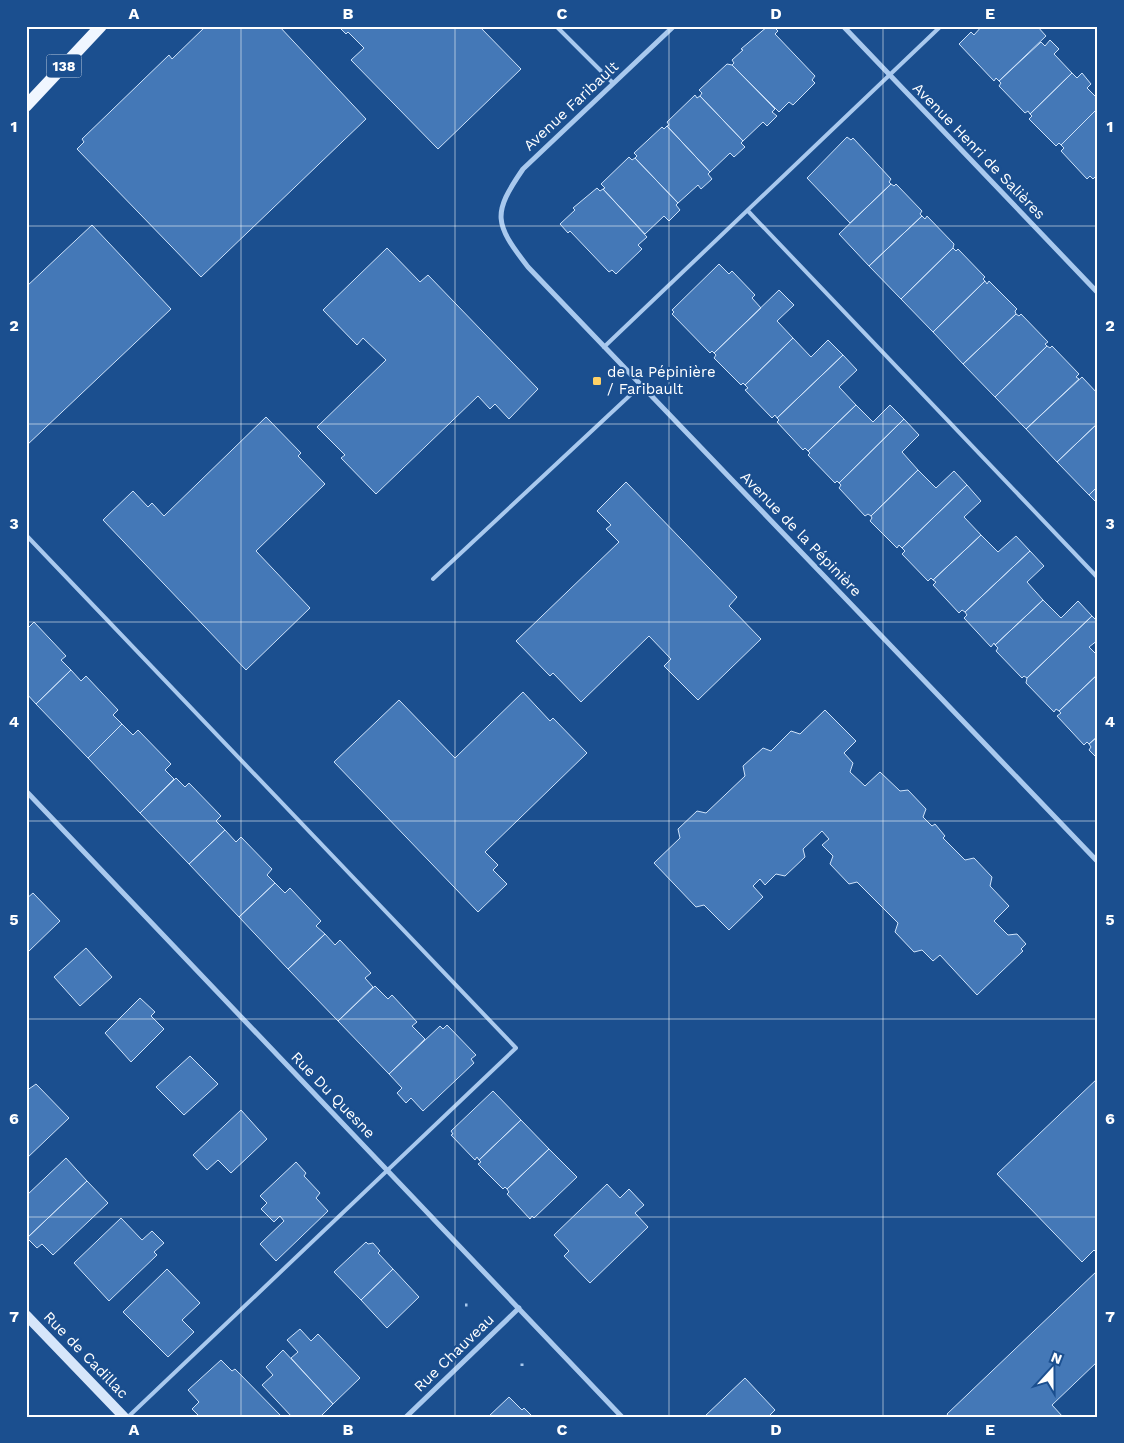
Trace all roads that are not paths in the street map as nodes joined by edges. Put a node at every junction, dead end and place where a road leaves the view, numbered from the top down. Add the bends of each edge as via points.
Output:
1 (101, 26) edge
2 (556, 26) edge
3 (674, 26) edge
4 (843, 26) edge
5 (941, 26) edge
6 (890, 76) junction
7 (613, 83) junction
8 (26, 106) edge
9 (748, 211) junction
10 (500, 215) joint
11 (1098, 294) edge
12 (604, 347) junction
13 (641, 385) junction
14 (26, 535) edge
15 (1098, 578) edge
16 (433, 579) dead end
17 (26, 791) edge
18 (1098, 862) edge
19 (387, 1169) junction
20 (519, 1308) junction
21 (26, 1315) edge
22 (124, 1417) edge
23 (128, 1417) edge
24 (406, 1417) edge
25 (622, 1417) edge

1 - 8 main road, 138
2 - 7 lane
3 - 7 street, Avenue Faribault
4 - 6 street, Avenue Henri de Salières
5 - 6 lane
6 - 9 lane
6 - 11 street, Avenue Henri de Salières
7 - 10 street, Avenue Faribault via 523,168 505,195
9 - 12 lane
9 - 15 lane
10 - 12 street, Avenue de la Pépinière via 509,242 528,267
12 - 13 street, Avenue de la Pépinière
13 - 16 lane
13 - 18 street, Avenue de la Pépinière
14 - 19 lane via 516,1048
17 - 19 street, Rue Du Quesne
19 - 20 street, Rue Du Quesne
19 - 23 lane
20 - 24 street, Rue Chauveau
20 - 25 street, Rue Du Quesne
21 - 22 street, Rue de Cadillac

